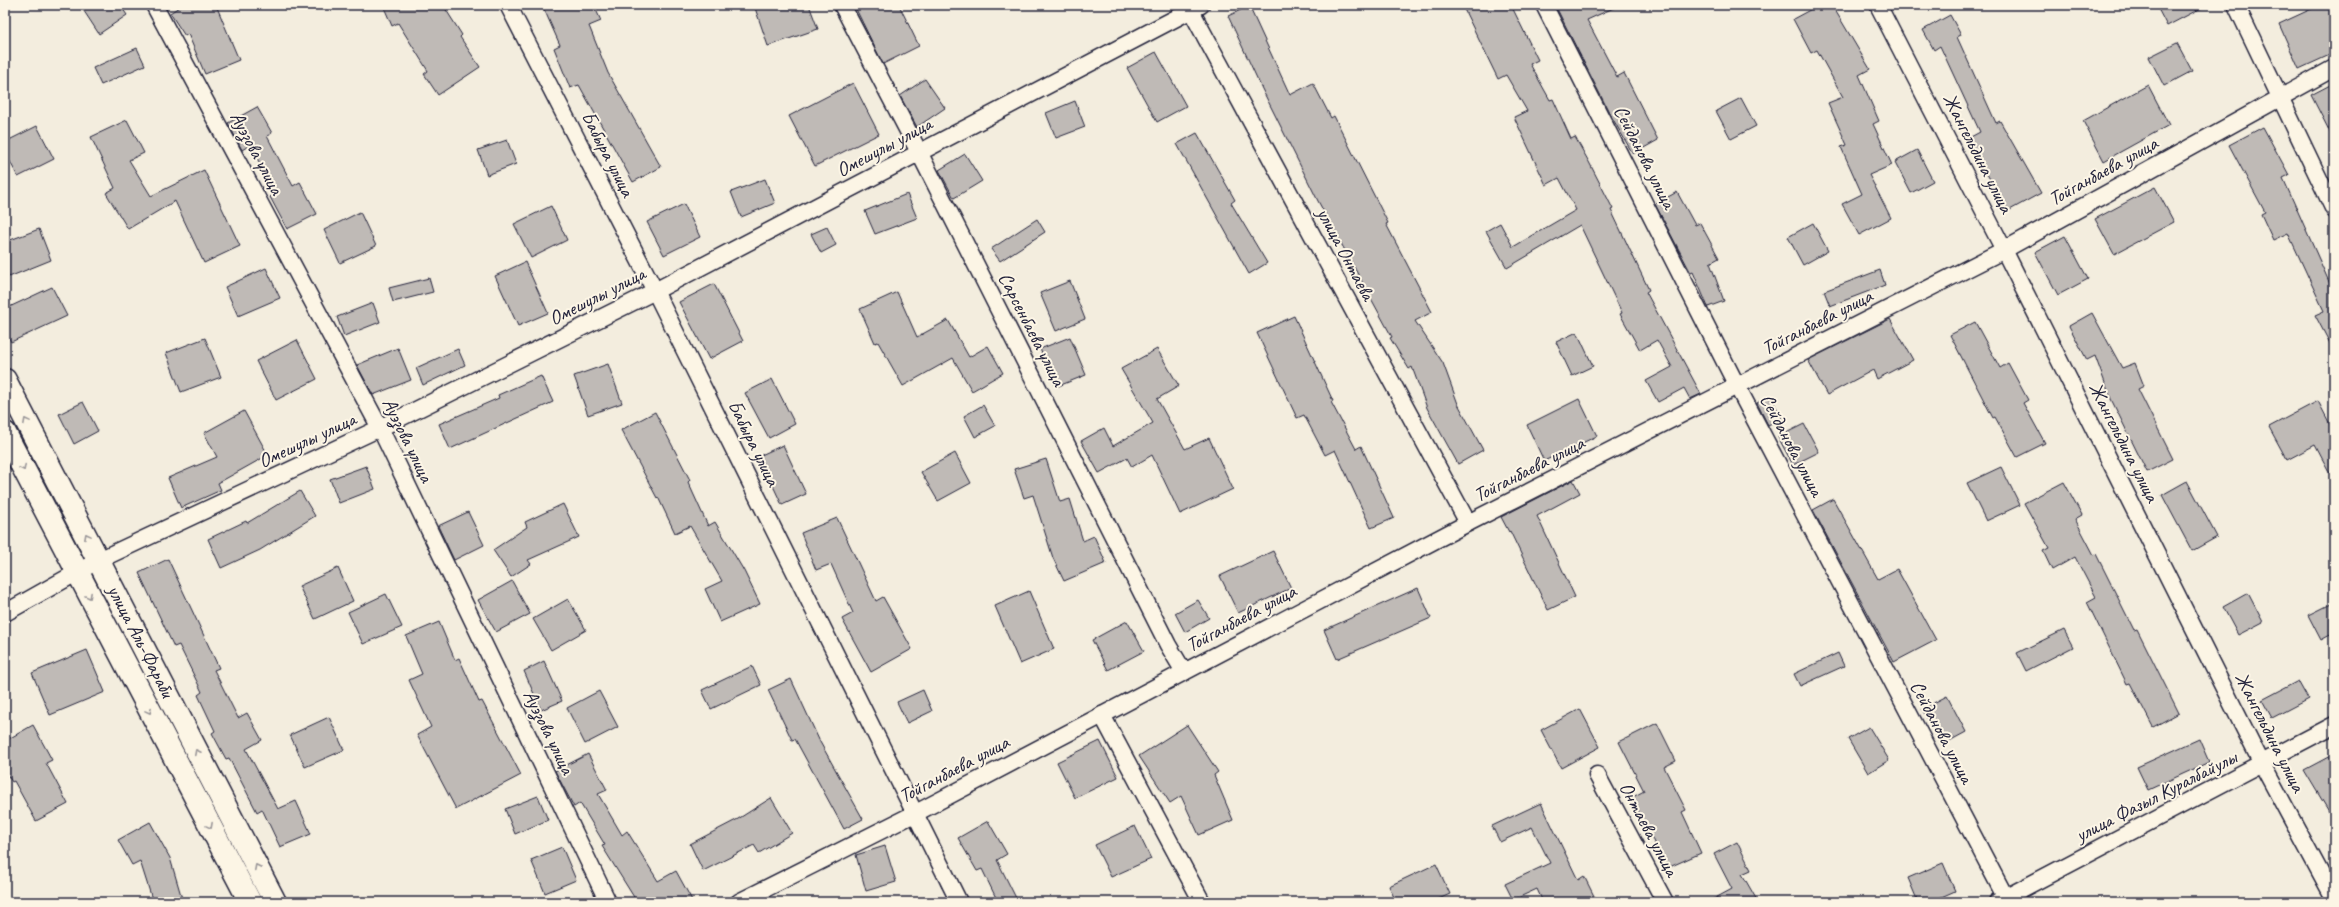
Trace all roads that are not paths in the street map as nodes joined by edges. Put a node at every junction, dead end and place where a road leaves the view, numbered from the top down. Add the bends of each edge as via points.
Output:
1 (154, 5) edge
2 (508, 5) edge
3 (842, 5) edge
4 (1544, 5) edge
5 (1878, 5) edge
6 (2236, 5) edge
7 (1193, 7) edge
8 (2334, 68) edge
9 (2279, 96) junction
10 (919, 152) junction
11 (2334, 210) edge
12 (2004, 250) junction
13 (655, 291) junction
14 (5, 380) edge
15 (1737, 386) junction
16 (380, 428) junction
17 (5, 433) edge
18 (1468, 523) junction
19 (99, 560) junction
20 (77, 574) junction
21 (5, 613) edge
22 (1184, 672) junction
23 (1102, 715) junction
24 (2334, 725) edge
25 (2262, 764) junction
26 (1597, 775) dead end
27 (914, 814) junction
28 (2334, 898) edge
29 (2004, 900) edge
30 (250, 902) edge
31 (275, 902) edge
32 (608, 902) edge
33 (739, 902) edge
34 (960, 902) edge
35 (1202, 902) edge
36 (1665, 902) edge

1 - 16 street, Ауэзова улица
2 - 13 street, Бабыра улица
3 - 10 street, Сарсенбаева улица
4 - 15 street, Сейданова улица
5 - 12 street, Жангельдина улица
6 - 9 street
7 - 10 street, Омешулы улица
7 - 18 street, улица Онтаева
8 - 9 street, Тойганбаева улица
9 - 11 street
9 - 12 street, Тойганбаева улица
10 - 13 street, Омешулы улица
10 - 22 street, Сарсенбаева улица
12 - 15 street, Тойганбаева улица
12 - 25 street, Жангельдина улица
13 - 16 street, Омешулы улица
13 - 27 street, Бабыра улица
19 -> 14 main road, улица Аль-Фараби
15 - 18 street, Тойганбаева улица
15 - 29 street, Сейданова улица
16 - 19 street, Омешулы улица
16 - 32 street, Ауэзова улица
17 -> 20 main road, улица Аль-Фараби
18 - 22 street, Тойганбаева улица
19 - 20 street, Омешулы улица
31 -> 19 main road, улица Аль-Фараби
20 - 21 street, Омешулы улица
20 -> 30 main road, улица Аль-Фараби
22 - 23 street, Тойганбаева улица
23 - 27 street, Тойганбаева улица
23 - 35 street
24 - 25 street, улица Фазыл Куралбайулы
25 - 28 street, Жангельдина улица
25 - 29 street, улица Фазыл Куралбайулы
26 - 36 street, Онтаева улица
27 - 33 street, Тойганбаева улица
27 - 34 street, Бабыра улица

